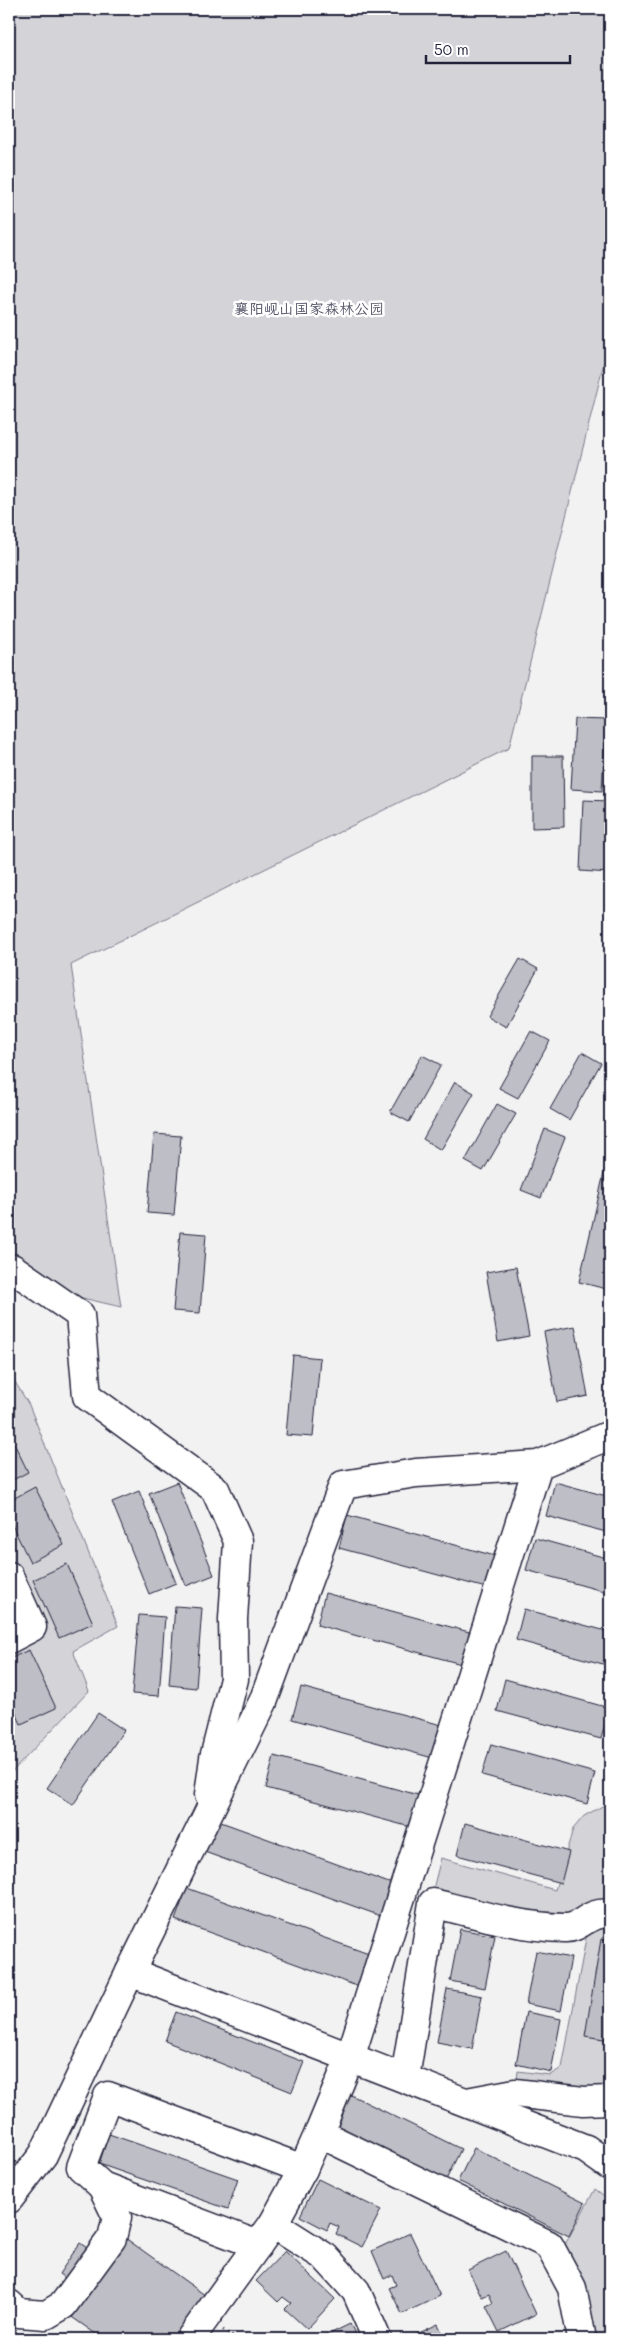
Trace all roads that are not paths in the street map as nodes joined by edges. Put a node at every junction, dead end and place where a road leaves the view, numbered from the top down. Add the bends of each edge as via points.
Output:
1 (12, 1268) dead end
2 (610, 1435) edge
3 (538, 1465) junction
4 (9, 1576) edge
5 (9, 1639) edge
6 (206, 1816) junction
7 (610, 1914) edge
8 (130, 1972) junction
9 (350, 2058) junction
10 (405, 2078) junction
11 (610, 2100) edge
12 (468, 2102) junction
13 (319, 2133) junction
14 (48, 2145) junction
15 (610, 2166) edge
16 (81, 2167) junction
17 (303, 2169) junction
18 (102, 2186) junction
19 (9, 2199) edge
20 (265, 2235) junction
21 (9, 2304) edge
22 (190, 2339) edge
23 (377, 2339) edge
24 (582, 2339) edge

1 - 6 street via 80,1315 87,1396 215,1489 238,1541 233,1619 234,1679 214,1758
2 - 3 street
3 - 6 street via 416,1473 343,1485 263,1702
3 - 9 street
4 - 5 street via 32,1626
6 - 8 street
7 - 10 street via 600,1912 567,1929 517,1924 433,1903
8 - 9 street
8 - 14 street
9 - 10 street
9 - 13 street
10 - 12 street
11 - 12 street via 584,2101 516,2093
12 - 15 street via 586,2149
13 - 17 street
13 - 24 street via 549,2245 572,2288
14 - 16 street
14 - 19 street
16 - 17 street via 108,2096
16 - 18 street
17 - 20 street
18 - 20 street
18 - 21 street via 117,2217 112,2238 63,2305 46,2315 20,2313
20 - 22 street
20 - 23 street via 325,2256 356,2291

